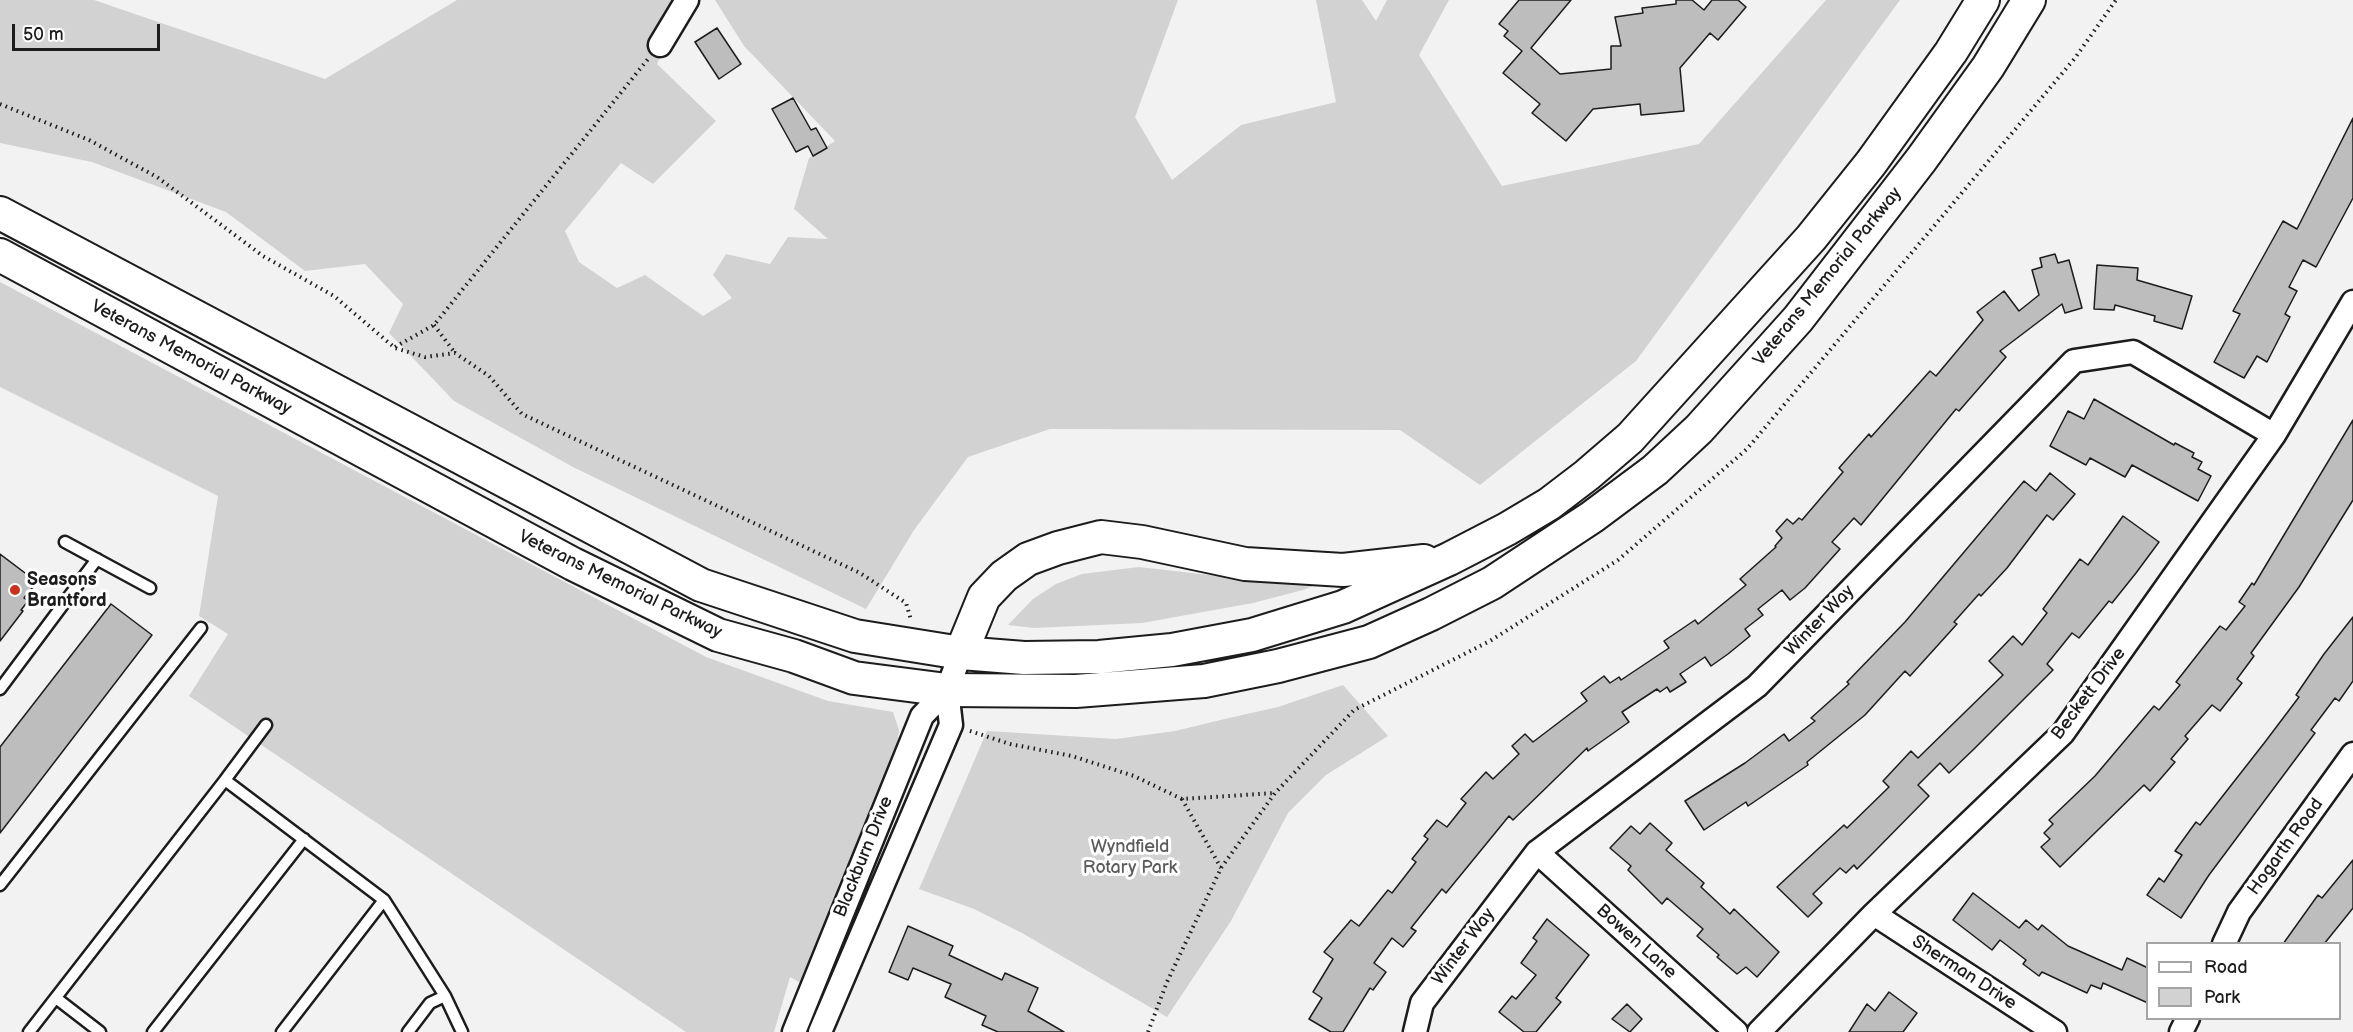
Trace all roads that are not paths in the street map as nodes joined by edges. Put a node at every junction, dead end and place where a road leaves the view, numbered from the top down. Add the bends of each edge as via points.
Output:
1 (687, 0) edge
2 (1983, 0) edge
3 (2029, 0) edge
4 (660, 45) road end
5 (0, 213) edge
6 (0, 255) edge
7 (2353, 302) edge
8 (2274, 435) junction
9 (65, 542) dead end
10 (97, 559) junction
11 (1449, 560) junction
12 (150, 588) dead end
13 (201, 628) dead end
14 (961, 653) junction
15 (0, 689) edge
16 (947, 690) junction
17 (266, 725) dead end
18 (2353, 754) edge
19 (225, 780) junction
20 (304, 839) junction
21 (1537, 852) junction
22 (0, 885) edge
23 (384, 900) junction
24 (1874, 914) junction
25 (2225, 942) edge
26 (445, 996) junction
27 (56, 998) junction
28 (29, 1032) edge
29 (100, 1032) edge
30 (153, 1032) edge
31 (282, 1032) edge
32 (408, 1032) edge
33 (462, 1032) edge
34 (794, 1032) edge
35 (820, 1032) edge
36 (1415, 1032) edge
37 (1736, 1032) edge
38 (1759, 1032) edge
39 (2055, 1032) edge

1 - 4 street
2 - 11 main road, Veterans Memorial Parkway via 1951,52 1819,229 1630,438 1549,504
3 - 16 main road, Veterans Memorial Parkway via 1988,67 1903,184 1798,319 1699,429 1610,504 1492,583 1369,642 1204,681 1076,691
5 - 14 main road, Veterans Memorial Parkway via 701,585 855,636
6 - 16 main road, Veterans Memorial Parkway via 573,564 718,635 854,678
7 - 8 street, Beckett Drive
8 - 21 street, Winter Way via 2133,352 2074,361 1756,686
8 - 24 street, Beckett Drive via 2063,733
9 - 10 lane
10 - 12 lane
10 - 15 lane
11 - 14 main road, Veterans Memorial Parkway via 1343,607 1252,635 1172,650 1099,657 1024,658
11 - 14 main road via 1343,570 1245,564 1101,537 1028,559 1004,576 984,597
13 - 22 lane
14 - 16 street, Blackburn Drive
16 - 34 street, Blackburn Drive via 922,716
16 - 35 street, Blackburn Drive via 951,725
17 - 19 lane
18 - 25 street, Hogarth Road via 2239,912
19 - 20 lane
19 - 27 lane
20 - 23 lane
20 - 30 lane
21 - 36 street, Winter Way via 1422,1003
21 - 37 street, Bowen Lane
23 - 26 lane
23 - 31 lane
24 - 38 street, Beckett Drive
24 - 39 street, Sherman Drive
26 - 32 lane via 430,1003
26 - 33 lane
27 - 28 lane
27 - 29 lane

